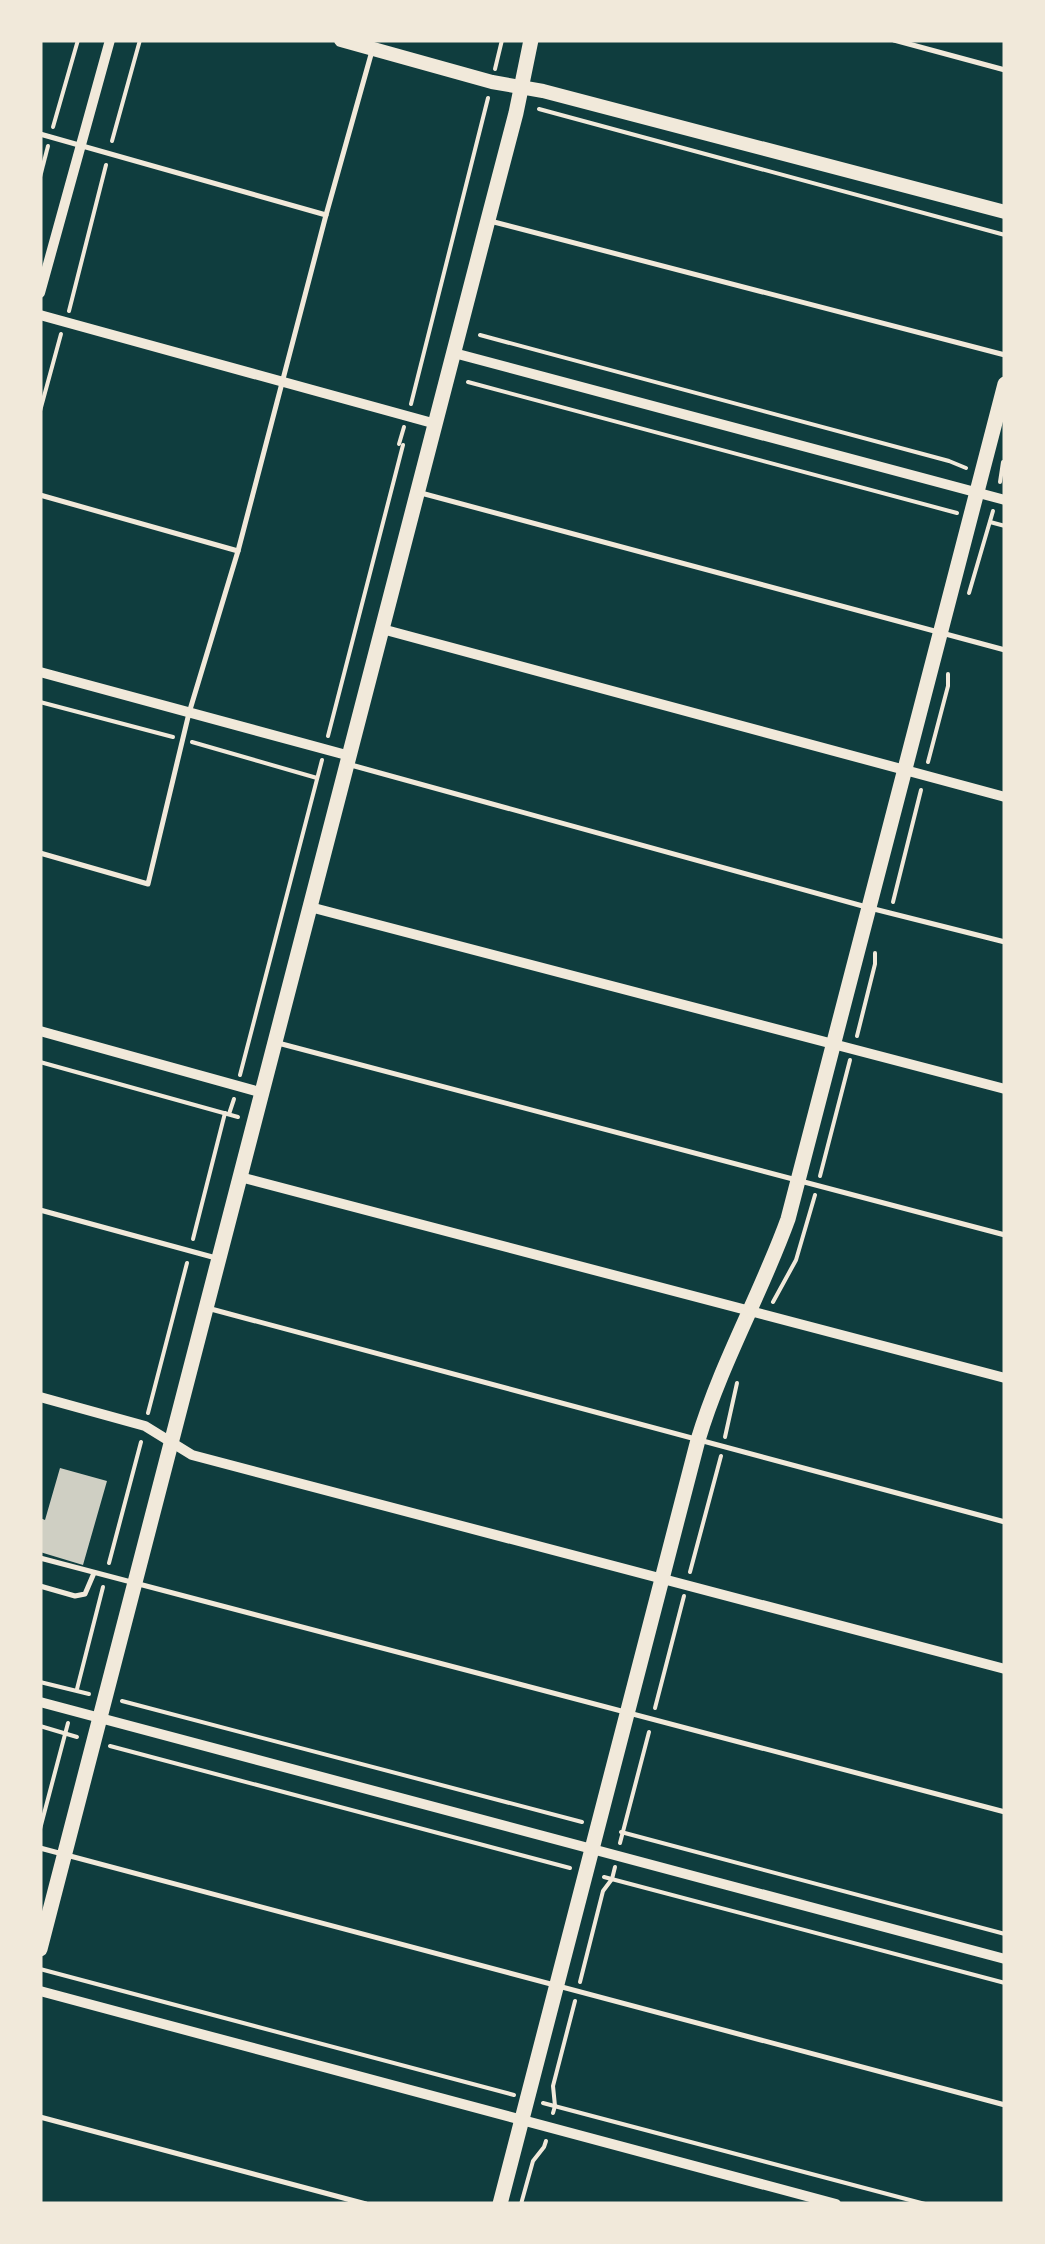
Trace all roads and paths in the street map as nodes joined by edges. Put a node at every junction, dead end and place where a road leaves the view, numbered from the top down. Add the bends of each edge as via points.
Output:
1 (78, 40) edge
2 (110, 40) edge
3 (140, 40) edge
4 (342, 40) edge
5 (502, 40) edge
6 (530, 40) edge
7 (894, 40) edge
8 (373, 48) junction
9 (1005, 70) edge
10 (492, 82) junction
11 (521, 87) junction
12 (539, 109) dead end
13 (40, 134) edge
14 (51, 136) junction
15 (81, 145) junction
16 (109, 152) junction
17 (40, 177) edge
18 (1005, 212) edge
19 (326, 216) junction
20 (488, 220) junction
21 (1005, 234) edge
22 (40, 293) edge
23 (40, 315) edge
24 (65, 322) junction
25 (480, 335) dead end
26 (454, 353) junction
27 (1005, 355) edge
28 (283, 382) junction
29 (468, 382) dead end
30 (1005, 384) edge
31 (40, 411) edge
32 (407, 416) junction
33 (436, 424) junction
34 (982, 472) junction
35 (1005, 476) edge
36 (418, 492) junction
37 (976, 493) junction
38 (40, 495) edge
39 (1005, 500) edge
40 (970, 517) junction
41 (1005, 526) edge
42 (238, 551) junction
43 (382, 630) junction
44 (940, 633) junction
45 (1005, 650) edge
46 (40, 672) edge
47 (189, 713) junction
48 (325, 749) junction
49 (349, 760) junction
50 (905, 770) junction
51 (1005, 797) edge
52 (40, 853) edge
53 (310, 907) junction
54 (870, 908) junction
55 (1005, 942) edge
56 (40, 1031) edge
57 (275, 1042) junction
58 (835, 1044) junction
59 (40, 1062) edge
60 (238, 1086) junction
61 (1005, 1089) edge
62 (262, 1092) junction
63 (227, 1114) junction
64 (255, 1121) junction
65 (240, 1177) junction
66 (798, 1180) junction
67 (40, 1210) edge
68 (1005, 1235) edge
69 (190, 1250) junction
70 (219, 1258) junction
71 (206, 1308) junction
72 (750, 1310) junction
73 (1005, 1378) edge
74 (40, 1396) edge
75 (145, 1426) junction
76 (698, 1440) junction
77 (171, 1443) junction
78 (1005, 1522) edge
79 (40, 1558) edge
80 (94, 1573) junction
81 (106, 1576) junction
82 (660, 1578) junction
83 (134, 1583) junction
84 (40, 1586) edge
85 (1005, 1669) edge
86 (40, 1682) edge
87 (76, 1692) junction
88 (105, 1698) junction
89 (40, 1702) edge
90 (71, 1710) junction
91 (626, 1713) junction
92 (99, 1718) junction
93 (40, 1726) edge
94 (66, 1733) junction
95 (93, 1741) junction
96 (1005, 1812) edge
97 (597, 1826) junction
98 (40, 1829) edge
99 (40, 1848) edge
100 (591, 1849) junction
101 (64, 1854) junction
102 (585, 1872) junction
103 (1005, 1934) edge
104 (40, 1948) edge
105 (1005, 1959) edge
106 (40, 1968) edge
107 (1005, 1983) edge
108 (556, 1986) junction
109 (40, 1991) edge
110 (527, 2098) junction
111 (1005, 2104) edge
112 (40, 2118) edge
113 (521, 2120) junction
114 (366, 2204) edge
115 (500, 2204) edge
116 (836, 2204) edge
117 (925, 2204) edge

1 - 14 path
2 - 15 street
3 - 16 path
4 - 8 street
5 - 10 path
6 - 11 main road
7 - 9 lane
8 - 10 street
8 - 19 lane
10 - 11 street
10 - 32 path
11 - 18 street
11 - 20 main road
12 - 21 path
13 - 14 lane
14 - 15 lane
14 - 17 path
15 - 16 lane
15 - 22 street
16 - 19 lane
16 - 24 path
19 - 28 lane
20 - 26 main road
20 - 27 lane
23 - 24 street
24 - 28 street
24 - 31 path
25 - 34 path
26 - 33 main road
26 - 37 street
28 - 32 street
28 - 42 lane
29 - 40 path
30 - 34 main road
32 - 33 street
32 - 48 path
33 - 36 main road
34 - 35 path
34 - 37 main road
36 - 43 main road
36 - 44 lane
37 - 39 street
37 - 40 main road
38 - 42 lane
40 - 41 path
40 - 44 main road
42 - 47 lane
43 - 49 main road
43 - 50 street
44 - 45 lane
44 - 50 main road
46 - 47 street
47 - 48 street
47 - 52 lane via 148,884
48 - 49 street
48 - 60 path
49 - 53 main road
49 - 54 lane
50 - 51 street
50 - 54 main road
53 - 57 main road
53 - 58 street
54 - 55 lane
54 - 58 main road
56 - 60 street
57 - 62 main road
57 - 66 lane
58 - 61 street
58 - 66 main road
59 - 63 path
60 - 62 street
60 - 63 path
62 - 64 main road
63 - 64 path
63 - 69 path
64 - 65 main road
65 - 70 main road
65 - 72 street
66 - 68 lane
66 - 72 main road
67 - 69 lane
69 - 70 lane
69 - 75 path
70 - 71 main road
71 - 76 lane
71 - 77 main road
72 - 73 street
72 - 76 main road
74 - 75 street
75 - 77 street
75 - 81 path
76 - 78 lane
76 - 82 main road
77 - 82 street via 192,1455
77 - 83 main road
79 - 80 lane
80 - 81 lane
80 - 84 lane via 85,1594
81 - 83 lane
81 - 87 path
82 - 85 street
82 - 91 main road
83 - 88 main road
83 - 91 lane
86 - 87 path
87 - 88 path
88 - 92 main road
88 - 97 path
89 - 90 street
90 - 92 street
90 - 94 path
91 - 96 lane
91 - 97 main road
92 - 95 main road
92 - 100 street
93 - 94 path
94 - 95 path
94 - 98 path
95 - 101 main road
95 - 102 path
97 - 100 main road
97 - 103 path
99 - 101 lane
100 - 102 main road
100 - 105 street
101 - 104 main road
101 - 108 lane
102 - 107 path
102 - 108 main road
106 - 110 path
108 - 110 main road
108 - 111 lane
109 - 113 street
110 - 113 main road
110 - 117 path
112 - 114 lane
113 - 115 main road
113 - 116 street

